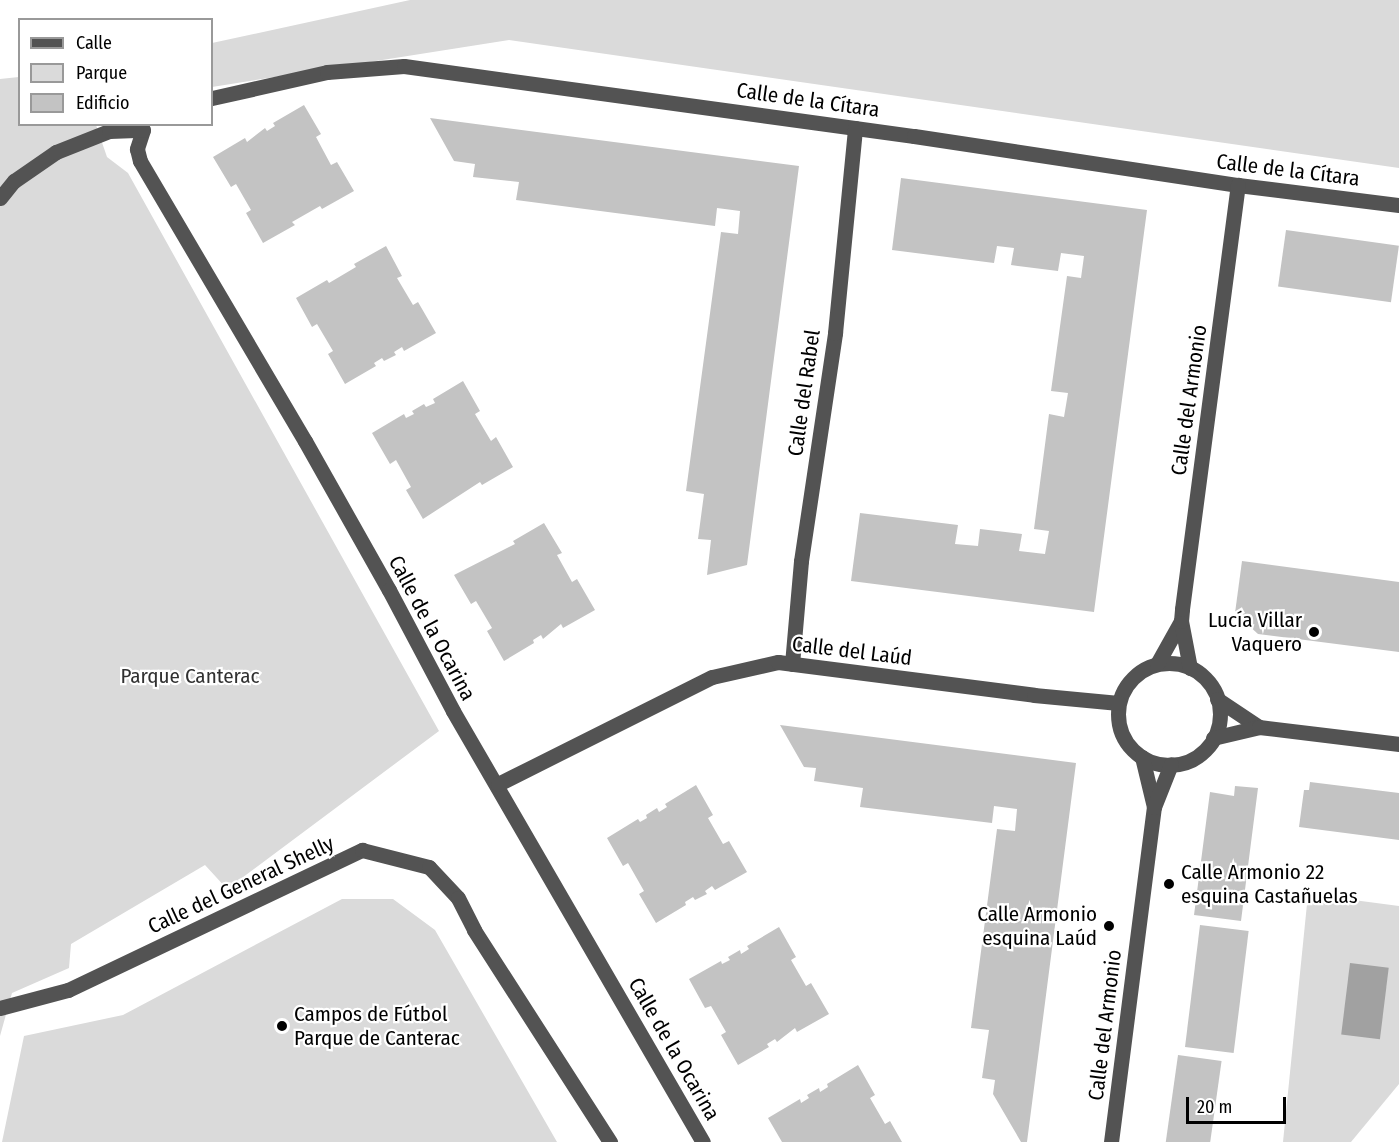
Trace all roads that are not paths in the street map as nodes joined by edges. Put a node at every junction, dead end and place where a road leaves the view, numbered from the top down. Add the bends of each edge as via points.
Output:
1 (213, 98) edge
2 (146, 127) edge
3 (855, 128) junction
4 (1238, 185) junction
5 (0, 198) edge
6 (1399, 205) edge
7 (1181, 621) junction
8 (792, 664) junction
9 (1157, 664) junction
10 (1190, 668) junction
11 (1217, 699) junction
12 (1119, 703) junction
13 (1259, 727) junction
14 (1213, 738) junction
15 (1399, 744) edge
16 (1142, 757) junction
17 (1171, 764) junction
18 (498, 784) junction
19 (1154, 807) junction
20 (0, 1008) edge
21 (610, 1142) edge
22 (704, 1142) edge
23 (1111, 1142) edge

1 - 3 street, Calle de la Cítara via 327,72 404,66
2 - 5 street via 109,131 56,152 14,181
2 - 18 street, Calle de la Ocarina via 137,149 140,161 305,441 453,711
3 - 4 street, Calle de la Cítara
3 - 8 street, Calle del Rabel via 835,333 801,561
4 - 6 street, Calle de la Cítara
4 - 7 street, Calle del Armonio
7 - 9 street, Calle del Armonio
7 - 10 street, Calle del Armonio
8 - 12 street, Calle del Laúd via 1034,696
8 - 18 street, Calle del Laúd via 778,662 712,677
9 - 10 street via 1175,663
9 - 12 street via 1133,677
10 - 11 street via 1204,678
11 - 13 street
11 - 14 street via 1219,721
12 - 16 street via 1122,734
13 - 14 street
13 - 15 street
14 - 17 street via 1194,758
16 - 17 street
16 - 19 street, Calle del Armonio
17 - 19 street, Calle del Armonio
18 - 22 street, Calle de la Ocarina
19 - 23 street, Calle del Armonio
20 - 21 street, Calle del General Shelly via 68,990 362,850 429,867 458,898 474,930

